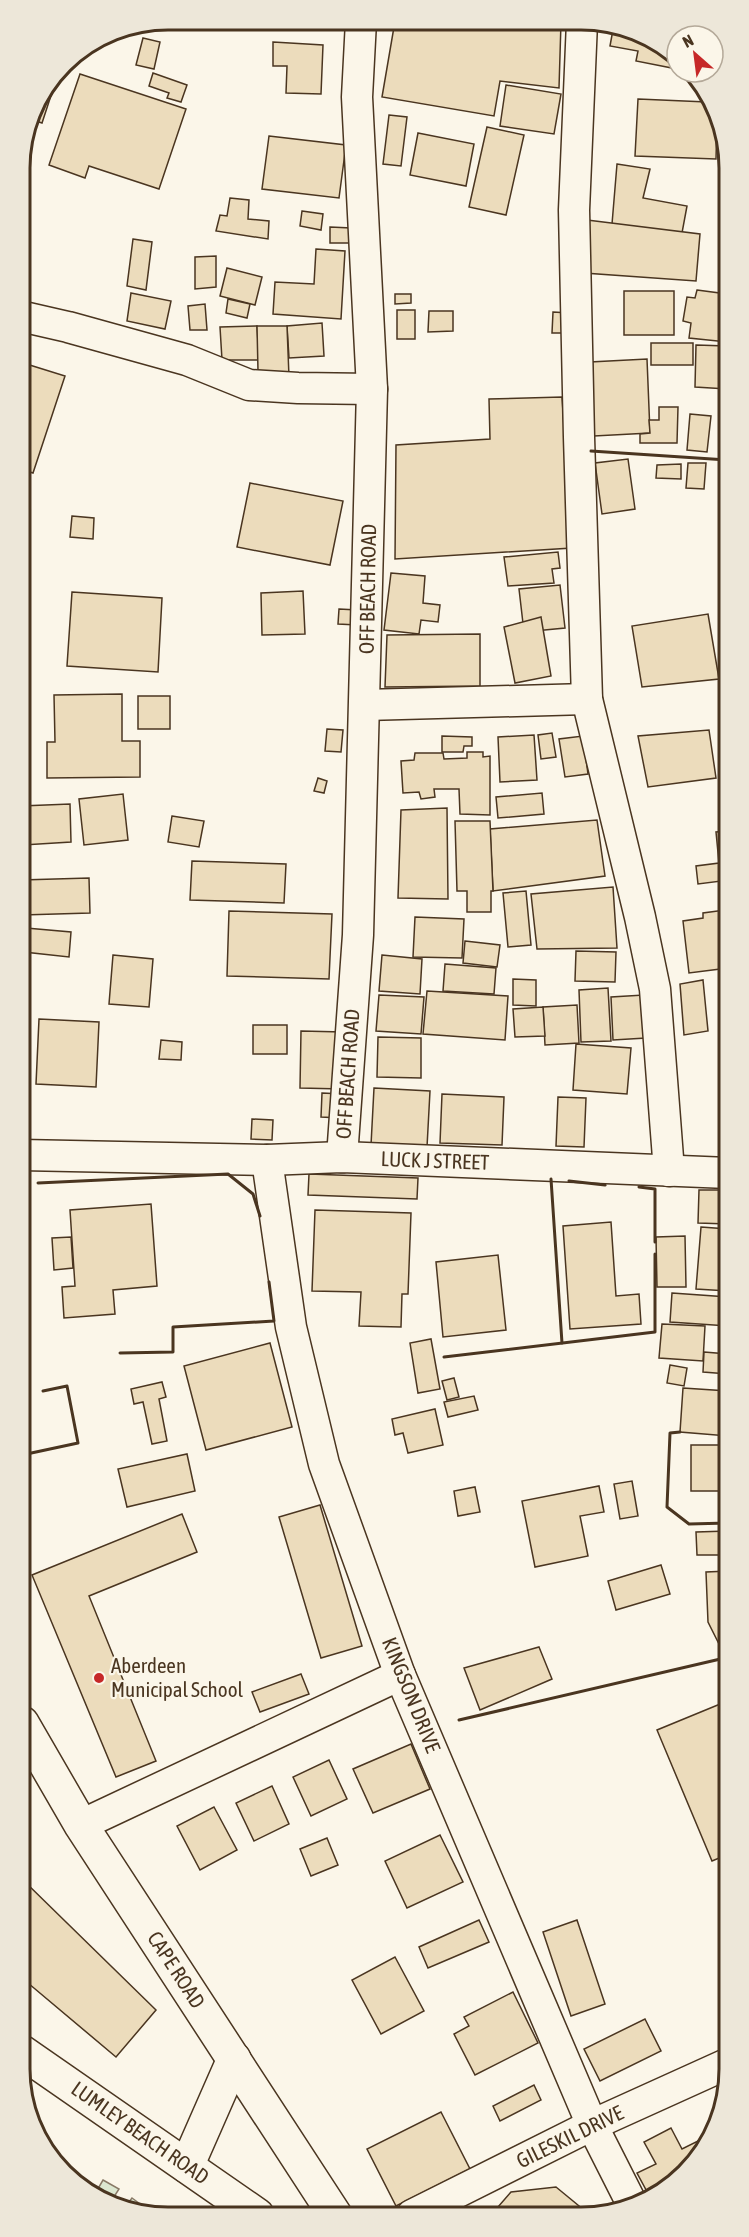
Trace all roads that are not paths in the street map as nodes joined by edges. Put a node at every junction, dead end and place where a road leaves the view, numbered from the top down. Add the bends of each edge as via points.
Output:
1 (361, 30) edge
2 (582, 30) edge
3 (30, 318) edge
4 (372, 389) junction
5 (587, 699) junction
6 (365, 705) junction
7 (30, 1155) edge
8 (342, 1157) junction
9 (267, 1160) junction
10 (669, 1171) junction
11 (719, 1173) edge
12 (400, 1675) junction
13 (30, 1737) edge
14 (81, 1825) junction
15 (30, 2058) edge
16 (234, 2059) junction
17 (719, 2068) edge
18 (592, 2125) junction
19 (187, 2166) junction
20 (629, 2199) edge
21 (246, 2207) edge
22 (330, 2207) edge
23 (428, 2207) edge

1 - 4 street, OFF BEACH ROAD via 357,97
2 - 5 street via 574,210
3 - 4 street via 187,360 249,385
4 - 6 street, OFF BEACH ROAD
5 - 6 street
5 - 10 street via 655,989
6 - 8 street, OFF BEACH ROAD via 358,935
7 - 9 street, LUCK J STREET
8 - 9 street, LUCK J STREET
8 - 10 street, LUCK J STREET
9 - 12 street, KINGSON DRIVE via 291,1327 324,1464
10 - 11 street, LUCK J STREET
12 - 14 street
12 - 18 street, KINGSON DRIVE
13 - 14 street, CAPE ROAD
14 - 16 street, CAPE ROAD
15 - 19 street, LUMLEY BEACH ROAD
16 - 19 street
16 - 22 street, CAPE ROAD
17 - 18 street, GILESKIL DRIVE
18 - 20 street, KINGSON DRIVE
18 - 23 street, GILESKIL DRIVE
19 - 21 street, LUMLEY BEACH ROAD

